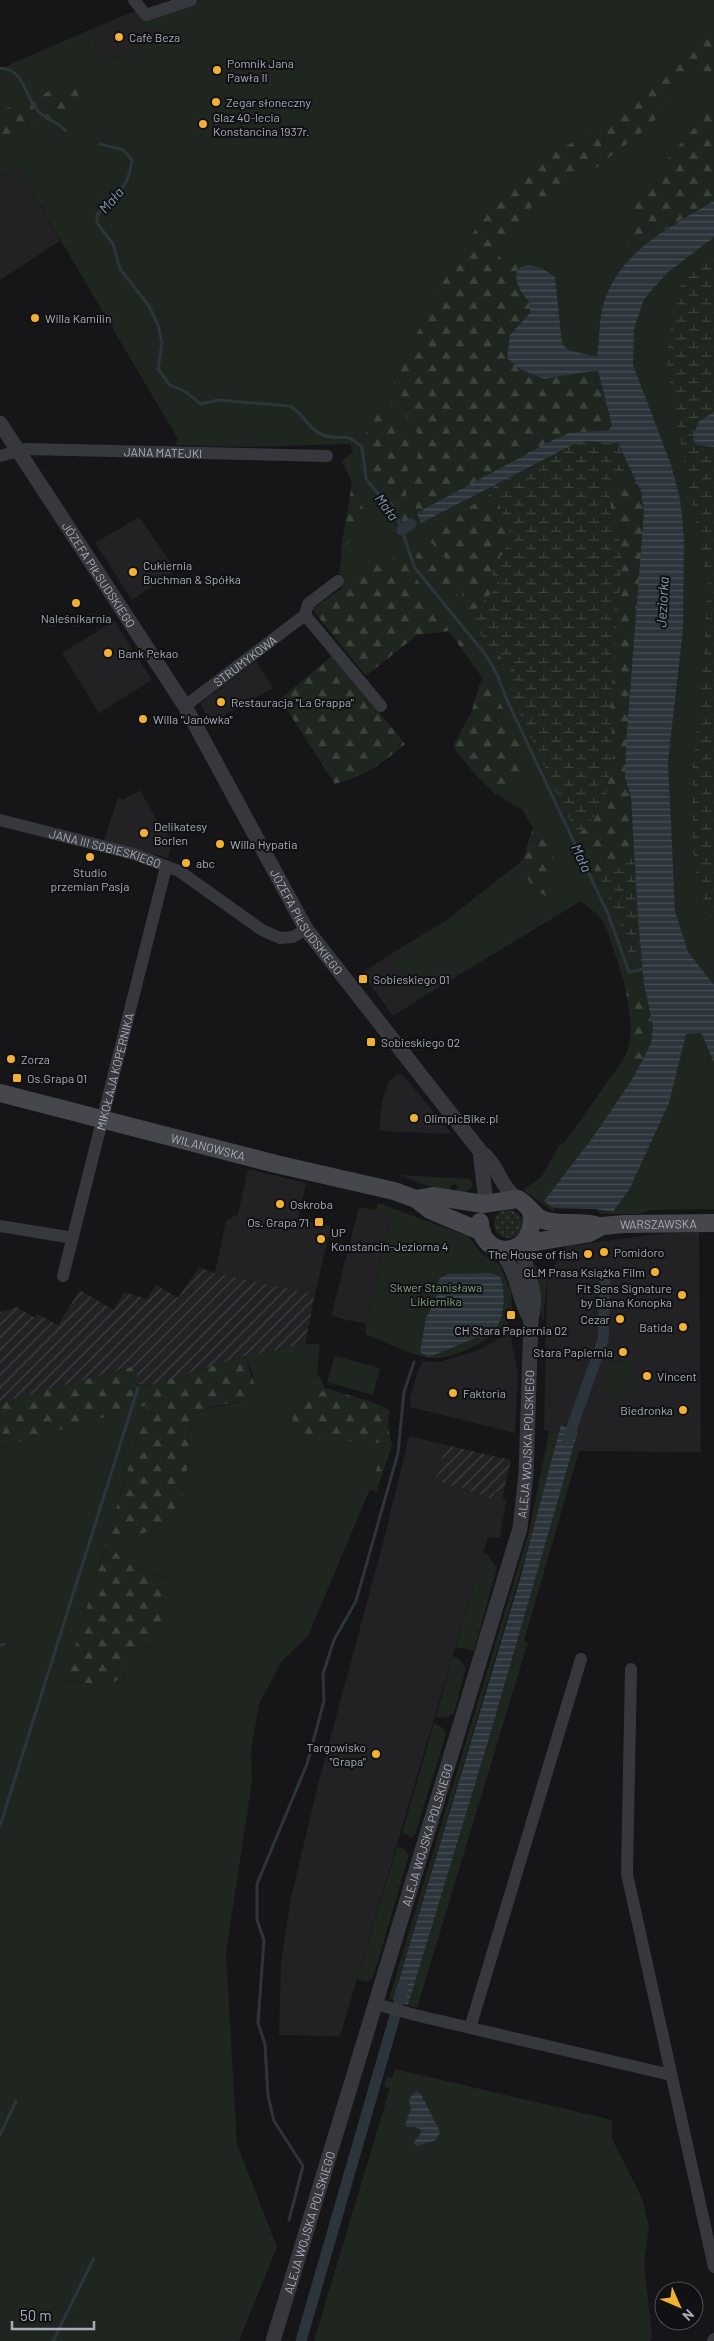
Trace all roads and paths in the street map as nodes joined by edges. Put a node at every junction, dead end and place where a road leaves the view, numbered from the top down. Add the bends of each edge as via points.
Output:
1 (134, 0) edge
2 (191, 0) edge
3 (0, 423) edge
4 (18, 451) junction
5 (0, 456) edge
6 (327, 456) dead end
7 (338, 581) dead end
8 (305, 614) junction
9 (185, 706) junction
10 (381, 706) dead end
11 (0, 820) edge
12 (166, 867) junction
13 (306, 929) junction
14 (0, 1093) edge
15 (103, 1119) junction
16 (480, 1151) junction
17 (416, 1199) junction
18 (484, 1204) junction
19 (525, 1205) junction
20 (714, 1223) edge
21 (0, 1226) edge
22 (602, 1226) junction
23 (482, 1232) junction
24 (73, 1238) junction
25 (529, 1243) junction
26 (497, 1249) junction
27 (63, 1276) dead end
28 (531, 1320) junction
29 (581, 1659) dead end
30 (631, 1669) dead end
31 (382, 2005) junction
32 (470, 2028) junction
33 (671, 2075) junction
34 (714, 2268) edge
35 (273, 2341) edge

1 - 2 street via 146,15
3 - 4 street, JÓZEFA PIŁSUDSKIEGO
4 - 5 street, JANA MATEJKI
4 - 6 street, JANA MATEJKI
4 - 9 street, JÓZEFA PIŁSUDSKIEGO
7 - 8 street, STRUMYKOWA via 308,604
8 - 9 street, STRUMYKOWA
8 - 10 street
9 - 13 street, JÓZEFA PIŁSUDSKIEGO
11 - 12 street, JANA III SOBIESKIEGO via 134,854
12 - 13 street, JANA III SOBIESKIEGO via 180,871 262,930 280,938 293,937
12 - 15 street, MIKOŁAJA KOPERNIKA
13 - 16 street, JÓZEFA PIŁSUDSKIEGO
14 - 15 main road, WILANOWSKA
15 - 17 main road, WILANOWSKA
15 - 24 street, MIKOŁAJA KOPERNIKA
16 - 18 street
16 - 19 street, JÓZEFA PIŁSUDSKIEGO via 493,1162 507,1190
17 - 18 main road, WILANOWSKA via 432,1196
17 - 23 main road, WILANOWSKA via 430,1210
18 - 19 main road
18 - 23 main road
19 - 22 main road, WARSZAWSKA via 540,1218 551,1222 588,1222
19 - 25 main road via 532,1229
20 - 22 main road, WARSZAWSKA
21 - 24 street
22 - 25 main road, WARSZAWSKA via 589,1232
23 - 26 main road via 488,1243
24 - 27 street, MIKOŁAJA KOPERNIKA
25 - 26 main road
25 - 28 street, ALEJA WOJSKA POLSKIEGO via 523,1257 535,1298
26 - 28 street, ALEJA WOJSKA POLSKIEGO via 512,1266 524,1308
28 - 31 street, ALEJA WOJSKA POLSKIEGO via 526,1474 520,1528
29 - 32 street
30 - 33 street via 627,1874
31 - 32 street
31 - 35 street, ALEJA WOJSKA POLSKIEGO
32 - 33 street
33 - 34 street

